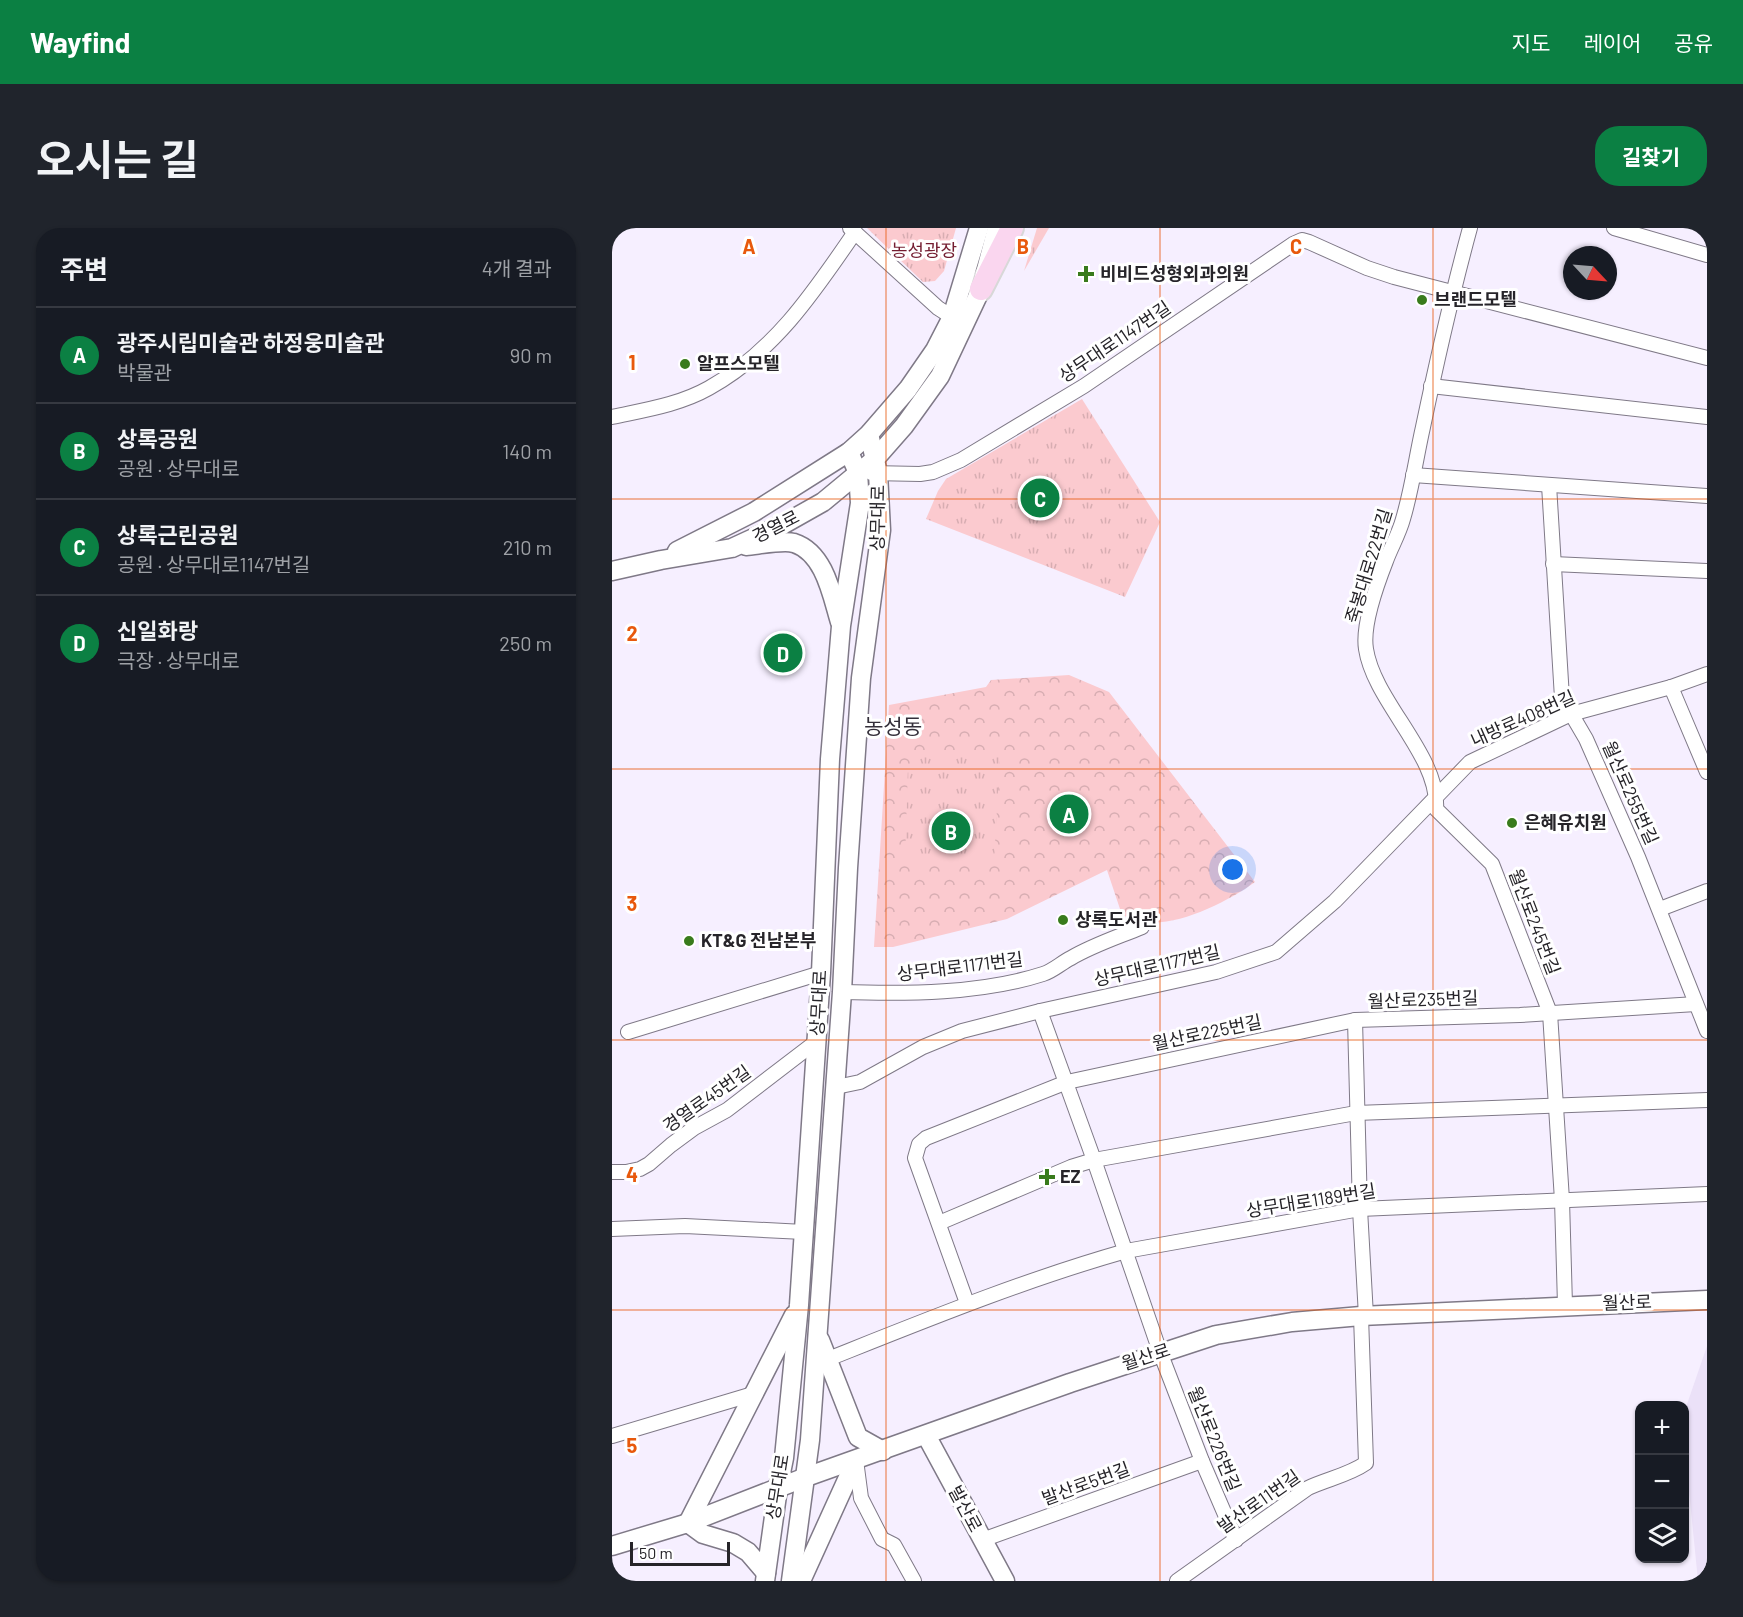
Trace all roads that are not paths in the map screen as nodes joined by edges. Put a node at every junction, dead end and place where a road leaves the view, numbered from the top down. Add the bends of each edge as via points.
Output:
1 (968, 228) edge
2 (980, 228) edge
3 (997, 228) edge
4 (1012, 228) edge
5 (1470, 228) edge
6 (1614, 228) edge
7 (852, 230) edge
8 (1707, 255) edge
9 (981, 289) junction
10 (1453, 291) junction
11 (952, 317) junction
12 (1707, 358) edge
13 (1431, 386) junction
14 (612, 417) edge
15 (1707, 417) edge
16 (869, 434) junction
17 (849, 452) junction
18 (877, 466) junction
19 (858, 473) junction
20 (1413, 475) junction
21 (1549, 485) junction
22 (1707, 496) edge
23 (732, 548) junction
24 (661, 560) junction
25 (1553, 564) junction
26 (612, 571) edge
27 (1707, 571) edge
28 (841, 626) junction
29 (1707, 674) edge
30 (1671, 687) junction
31 (1570, 714) junction
32 (1707, 772) edge
33 (1437, 795) junction
34 (1707, 891) edge
35 (1660, 909) junction
36 (1142, 927) dead end
37 (821, 973) junction
38 (843, 992) junction
39 (1696, 1004) junction
40 (1040, 1011) junction
41 (1550, 1012) junction
42 (1354, 1020) junction
43 (1707, 1031) edge
44 (628, 1032) dead end
45 (817, 1041) junction
46 (1066, 1082) junction
47 (836, 1088) junction
48 (1707, 1100) edge
49 (1556, 1106) junction
50 (1356, 1113) junction
51 (1094, 1160) junction
52 (612, 1172) edge
53 (1707, 1194) edge
54 (1562, 1200) junction
55 (1360, 1209) junction
56 (939, 1223) junction
57 (612, 1229) edge
58 (804, 1232) junction
59 (1126, 1251) junction
60 (1707, 1300) edge
61 (967, 1303) junction
62 (799, 1305) junction
63 (1565, 1305) junction
64 (1364, 1316) junction
65 (818, 1333) junction
66 (1160, 1352) junction
67 (828, 1359) junction
68 (753, 1394) junction
69 (926, 1435) junction
70 (612, 1436) edge
71 (883, 1451) junction
72 (856, 1460) junction
73 (1202, 1461) junction
74 (1366, 1463) joint
75 (806, 1477) junction
76 (777, 1488) junction
77 (688, 1523) junction
78 (1236, 1539) junction
79 (982, 1540) junction
80 (612, 1546) edge
81 (766, 1577) edge
82 (791, 1581) edge
83 (801, 1581) edge
84 (914, 1581) edge
85 (1005, 1581) edge
86 (1177, 1581) edge

1 - 11 street
2 - 11 street
3 - 9 street, 상무대로
4 - 9 main road
5 - 10 street, 죽봉대로22번길
6 - 8 street
7 - 11 street
7 - 14 street via 802,306 750,360 684,399
9 - 18 street, 상무대로 via 940,376
10 - 12 street
10 - 13 street, 죽봉대로22번길
10 - 18 street, 상무대로1147번길 via 1367,268 1302,240 1084,386 961,460 920,474
11 - 16 street via 908,389
13 - 15 street
13 - 20 street, 죽봉대로22번길
16 - 17 street
16 - 18 street, 상무대로
17 - 19 street, 상무대로
17 - 24 street, 경열로 via 754,512
18 - 19 street, 경열로
18 - 38 street, 상무대로 via 880,530 861,678
19 - 23 street, 경열로 via 823,502
19 - 28 street, 상무대로 via 860,503
20 - 21 street
20 - 33 street, 죽봉대로22번길 via 1403,521 1374,598 1366,650 1395,713 1433,780
21 - 22 street
21 - 25 street, 월산로255번길
23 - 24 street, 경열로
23 - 28 street via 793,543 814,556
24 - 26 street, 경열로
25 - 27 street
25 - 31 street, 월산로255번길 via 1562,698
28 - 37 street, 상무대로 via 830,759
29 - 30 street, 내방로408번길
30 - 31 street, 내방로408번길
30 - 32 street
31 - 33 street, 내방로408번길 via 1470,762
31 - 35 street, 월산로255번길 via 1586,738
33 - 40 street, 상무대로1177번길 via 1335,901 1276,952 1216,972
33 - 41 street, 월산로245번길 via 1436,809 1492,864
34 - 35 street
35 - 39 street, 월산로255번길
36 - 38 street, 상무대로1171번길 via 1070,958 1046,973 1006,983 946,990
37 - 44 street
37 - 45 street, 상무대로
38 - 47 street, 상무대로
39 - 41 street
39 - 43 street, 월산로255번길
40 - 46 street
40 - 47 street, 상무대로1177번길 via 989,1022 943,1038 860,1082
41 - 42 street, 월산로235번길
41 - 49 street, 월산로245번길
42 - 46 street, 월산로225번길
42 - 50 street, 월산로235번길
45 - 52 street, 경열로45번길 via 649,1164
45 - 58 street, 상무대로
46 - 51 street
46 - 56 street, 월산로225번길 via 919,1144 915,1158
47 - 65 street, 상무대로
48 - 49 street
49 - 50 street
49 - 54 street, 월산로245번길
50 - 51 street
50 - 55 street, 월산로235번길
51 - 56 street
51 - 59 street
53 - 54 street, 상무대로1189번길
54 - 55 street, 상무대로1189번길
54 - 63 street, 월산로245번길
55 - 59 street, 상무대로1189번길
55 - 64 street, 월산로235번길
56 - 61 street
57 - 58 street via 686,1226
58 - 62 street, 상무대로
59 - 61 street, 상무대로1189번길
59 - 66 street
60 - 63 street, 월산로
61 - 67 street, 상무대로1189번길
62 - 68 street
62 - 76 street, 상무대로 via 784,1458
63 - 64 street, 월산로
64 - 66 street, 월산로 via 1251,1329
64 - 74 street, 월산로235번길
65 - 67 street
65 - 75 street, 상무대로
66 - 69 street, 월산로
66 - 73 street, 월산로226번길
67 - 71 street via 858,1437
68 - 70 street
68 - 77 street
69 - 71 street, 월산로
69 - 79 street, 발산로
71 - 72 street, 월산로
72 - 75 street, 월산로
72 - 83 street
72 - 84 street via 861,1498 882,1539 894,1545
73 - 78 street, 월산로226번길
73 - 79 street, 발산로5번길
74 - 78 street, 발산로11번길 via 1308,1488
75 - 76 street, 월산로
75 - 82 street, 상무대로
76 - 77 street, 월산로
76 - 81 street, 상무대로
77 - 80 street, 월산로
77 - 81 street via 703,1534 733,1542 748,1552
78 - 86 street, 발산로11번길
79 - 85 street, 발산로

